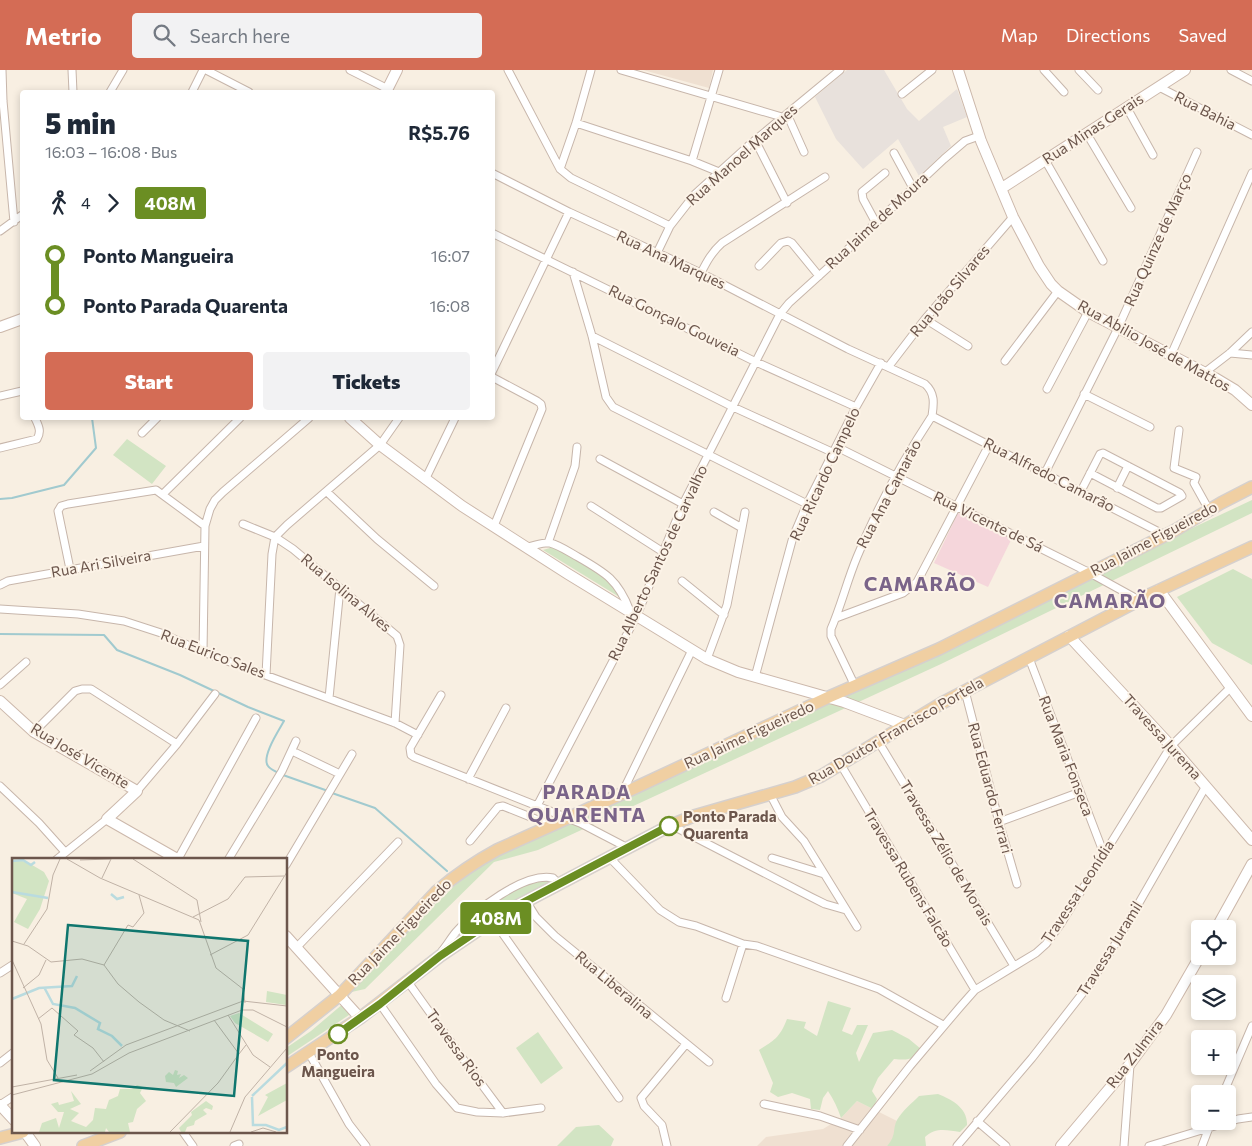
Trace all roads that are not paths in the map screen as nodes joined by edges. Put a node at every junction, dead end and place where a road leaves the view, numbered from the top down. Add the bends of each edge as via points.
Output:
1 (2, 70) edge
2 (72, 70) edge
3 (123, 70) edge
4 (204, 70) edge
5 (350, 70) edge
6 (397, 70) edge
7 (508, 70) edge
8 (591, 70) edge
9 (621, 70) edge
10 (719, 70) edge
11 (840, 70) edge
12 (932, 70) edge
13 (958, 70) edge
14 (1044, 70) edge
15 (1079, 70) edge
16 (1185, 70) edge
17 (1231, 70) edge
18 (1252, 80) edge
19 (1159, 87) junction
20 (74, 90) edge
21 (111, 90) edge
22 (193, 90) edge
23 (245, 90) edge
24 (385, 90) edge
25 (387, 90) edge
26 (1098, 90) dead end
27 (1064, 92) dead end
28 (902, 94) dead end
29 (712, 96) junction
30 (1, 102) edge
31 (1127, 108) junction
32 (785, 115) junction
33 (576, 123) junction
34 (1087, 134) junction
35 (1252, 135) edge
36 (979, 136) junction
37 (755, 140) junction
38 (804, 152) dead end
39 (894, 152) dead end
40 (1197, 152) dead end
41 (1153, 154) dead end
42 (1046, 160) junction
43 (692, 161) junction
44 (560, 169) junction
45 (719, 172) junction
46 (1252, 173) edge
47 (885, 174) dead end
48 (495, 175) edge
49 (825, 178) dead end
50 (913, 188) junction
51 (1002, 188) junction
52 (787, 203) junction
53 (1131, 208) dead end
54 (569, 212) junction
55 (20, 217) edge
56 (1013, 217) junction
57 (14, 222) junction
58 (876, 224) junction
59 (670, 226) junction
60 (0, 232) edge
61 (495, 234) edge
62 (657, 252) junction
63 (550, 261) junction
64 (1104, 261) dead end
65 (759, 266) dead end
66 (573, 272) junction
67 (701, 273) junction
68 (819, 276) junction
69 (1058, 291) junction
70 (1088, 312) junction
71 (780, 314) junction
72 (925, 319) junction
73 (20, 320) edge
74 (0, 327) edge
75 (1118, 328) junction
76 (1252, 332) edge
77 (592, 336) junction
78 (968, 346) dead end
79 (1230, 353) junction
80 (1171, 355) junction
81 (1252, 356) edge
82 (1005, 361) dead end
83 (756, 362) junction
84 (881, 363) junction
85 (495, 366) edge
86 (889, 366) junction
87 (1204, 373) junction
88 (495, 379) edge
89 (1047, 389) dead end
90 (20, 391) edge
91 (1084, 394) junction
92 (0, 396) edge
93 (1252, 405) edge
94 (733, 406) junction
95 (856, 407) junction
96 (932, 416) junction
97 (36, 420) edge
98 (154, 420) edge
99 (238, 420) edge
100 (306, 420) edge
101 (352, 420) edge
102 (397, 420) edge
103 (454, 420) edge
104 (1150, 427) dead end
105 (1179, 430) dead end
106 (142, 433) dead end
107 (380, 445) junction
108 (989, 445) junction
109 (577, 447) dead end
110 (0, 448) edge
111 (835, 450) junction
112 (709, 454) junction
113 (600, 459) dead end
114 (1128, 466) junction
115 (1045, 473) junction
116 (1090, 473) junction
117 (895, 476) junction
118 (425, 480) junction
119 (1252, 487) edge
120 (1117, 488) junction
121 (1081, 491) junction
122 (326, 492) junction
123 (163, 494) junction
124 (683, 504) junction
125 (807, 504) junction
126 (591, 506) dead end
127 (956, 507) junction
128 (1209, 510) junction
129 (714, 512) dead end
130 (745, 512) dead end
131 (243, 524) dead end
132 (205, 526) junction
133 (494, 526) junction
134 (742, 528) junction
135 (1165, 535) junction
136 (276, 537) junction
137 (1252, 538) edge
138 (548, 543) junction
139 (204, 546) junction
140 (1252, 546) edge
141 (527, 547) junction
142 (663, 552) junction
143 (1237, 553) junction
144 (70, 569) junction
145 (1090, 573) junction
146 (682, 580) dead end
147 (0, 585) edge
148 (434, 586) dead end
149 (340, 588) junction
150 (1159, 590) junction
151 (1139, 600) junction
152 (0, 609) edge
153 (633, 613) junction
154 (724, 615) junction
155 (836, 618) junction
156 (1069, 636) junction
157 (692, 650) junction
158 (203, 652) junction
159 (1029, 658) junction
160 (708, 659) junction
161 (26, 662) dead end
162 (266, 675) junction
163 (755, 677) junction
164 (0, 685) edge
165 (854, 686) junction
166 (1231, 687) junction
167 (965, 691) junction
168 (215, 694) dead end
169 (441, 695) dead end
170 (829, 697) junction
171 (329, 698) junction
172 (0, 701) edge
173 (506, 708) dead end
174 (1252, 716) edge
175 (256, 718) dead end
176 (395, 723) junction
177 (905, 725) junction
178 (34, 732) junction
179 (418, 735) junction
180 (296, 741) dead end
181 (878, 741) junction
182 (177, 744) junction
183 (1171, 746) junction
184 (292, 751) junction
185 (352, 754) dead end
186 (841, 765) junction
187 (340, 774) junction
188 (468, 779) junction
189 (0, 786) edge
190 (1206, 786) junction
191 (138, 790) junction
192 (1080, 792) junction
193 (622, 794) junction
194 (770, 794) junction
195 (537, 806) junction
196 (570, 818) junction
197 (107, 819) junction
198 (999, 822) junction
199 (553, 826) junction
200 (671, 826) junction
201 (1252, 840) edge
202 (470, 841) dead end
203 (398, 842) dead end
204 (628, 848) junction
205 (65, 852) junction
206 (1104, 854) junction
207 (58, 858) edge
208 (176, 858) edge
209 (179, 858) edge
210 (229, 858) edge
211 (610, 858) junction
212 (772, 858) dead end
213 (288, 862) edge
214 (1252, 864) edge
215 (824, 874) junction
216 (558, 884) junction
217 (1017, 884) dead end
218 (526, 901) junction
219 (846, 910) junction
220 (493, 920) junction
221 (1221, 920) edge
222 (857, 926) dead end
223 (288, 938) edge
224 (743, 944) junction
225 (297, 947) junction
226 (440, 956) junction
227 (12, 965) edge
228 (1195, 965) edge
229 (1014, 966) junction
230 (0, 973) edge
231 (408, 982) junction
232 (975, 990) junction
233 (340, 995) junction
234 (726, 998) dead end
235 (380, 1004) junction
236 (360, 1018) junction
237 (943, 1025) junction
238 (1252, 1026) edge
239 (288, 1036) edge
240 (686, 1044) junction
241 (309, 1053) junction
242 (12, 1054) edge
243 (709, 1062) dead end
244 (0, 1063) edge
245 (1130, 1064) junction
246 (288, 1066) edge
247 (1228, 1085) edge
248 (12, 1097) edge
249 (619, 1098) dead end
250 (764, 1104) dead end
251 (0, 1105) edge
252 (541, 1108) dead end
253 (504, 1113) junction
254 (1252, 1116) edge
255 (12, 1118) edge
256 (1236, 1119) edge
257 (977, 1122) junction
258 (860, 1130) junction
259 (1194, 1130) edge
260 (1209, 1130) edge
261 (16, 1134) edge
262 (26, 1134) edge
263 (115, 1134) edge
264 (184, 1134) edge
265 (0, 1138) edge
266 (35, 1146) edge
267 (83, 1146) edge
268 (193, 1146) edge
269 (366, 1146) edge
270 (667, 1146) edge
271 (847, 1146) edge
272 (957, 1146) edge
273 (1006, 1146) edge
274 (1061, 1146) edge
275 (1124, 1146) edge
276 (1149, 1146) edge
277 (1202, 1146) edge

1 - 30 street
2 - 20 street
3 - 21 street
4 - 22 street
4 - 23 street
5 - 24 street
6 - 25 main road
7 - 44 street
8 - 33 street
9 - 29 street
10 - 29 street
11 - 32 street, Rua Manoel Marques
12 - 28 street
13 - 36 main road, Rua Abilio José de Mattos
14 - 27 street
15 - 26 street
16 - 19 main road, Rua Minas Gerais
17 - 18 street
19 - 31 main road, Rua Minas Gerais
19 - 35 street, Rua Bahia
29 - 32 street
29 - 43 street
30 - 57 street
31 - 34 main road, Rua Minas Gerais
31 - 41 street
32 - 37 street, Rua Manoel Marques
32 - 38 street
33 - 43 street
33 - 44 street
34 - 42 main road, Rua Minas Gerais
34 - 53 street
36 - 50 street, Rua Jaime de Moura via 965,141
36 - 51 main road, Rua Abilio José de Mattos
37 - 45 street, Rua Manoel Marques
37 - 52 street
39 - 50 street
40 - 75 street, Rua Quinze de Março
42 - 51 main road, Rua Minas Gerais
42 - 64 street
43 - 45 street
44 - 59 street via 571,178
45 - 59 street, Rua Manoel Marques via 691,199
46 - 80 street
47 - 58 street via 862,192
48 - 54 street, Rua Ana Marques
49 - 52 street
50 - 58 street, Rua Jaime de Moura
51 - 56 main road, Rua Abilio José de Mattos
52 - 67 street via 722,243
54 - 62 street, Rua Ana Marques
54 - 63 street
55 - 57 street
56 - 69 main road, Rua Abilio José de Mattos via 1045,276
56 - 72 street, Rua João Silvares
57 - 60 street
58 - 68 street, Rua Jaime de Moura
59 - 62 street, Rua Manoel Marques
61 - 63 street, Rua Gonçalo Gouveia
62 - 67 street, Rua Ana Marques
63 - 66 street, Rua Gonçalo Gouveia
63 - 85 street
65 - 68 street via 781,243 788,241
66 - 77 street
66 - 83 street, Rua Gonçalo Gouveia
67 - 71 street, Rua Ana Marques
68 - 71 street, Rua Jaime de Moura
69 - 70 main road, Rua Abilio José de Mattos
69 - 82 street
70 - 75 main road, Rua Abilio José de Mattos
70 - 89 street
71 - 83 street, Rua Jaime de Moura
71 - 84 street, Rua Ana Marques
72 - 78 street
72 - 86 street, Rua João Silvares
73 - 74 main road
75 - 80 main road, Rua Abilio José de Mattos
75 - 91 street, Rua Quinze de Março
76 - 79 street
77 - 94 street, Rua Vicente de Sá
77 - 112 street via 609,403 619,411
79 - 81 street
79 - 87 street
80 - 87 main road, Rua Abilio José de Mattos
83 - 94 street, Rua Jaime de Moura
83 - 95 street, Rua Gonçalo Gouveia
84 - 86 street
84 - 95 street, Rua Ricardo Campelo
86 - 96 street via 930,389 934,405
87 - 93 main road, Rua Abilio José de Mattos
88 - 133 street via 542,406
90 - 92 street
91 - 104 street
91 - 115 street, Rua Quinze de Março
94 - 111 street, Rua Vicente de Sá
94 - 112 street, Rua Alberto Santos de Carvalho
95 - 111 street, Rua Ricardo Campelo
96 - 108 street, Rua Alfredo Camarão
96 - 117 street, Rua Ana Camarão
97 - 110 street via 40,429 37,439
98 - 106 street
99 - 123 street
100 - 132 street via 215,500
101 - 107 main road
102 - 107 street
103 - 118 street
105 - 128 street via 1174,468 1196,477 1194,482
107 - 118 main road
107 - 122 street
108 - 115 street, Rua Alfredo Camarão
108 - 127 street
109 - 138 street via 575,466
111 - 117 street, Rua Vicente de Sá
111 - 125 street, Rua Ricardo Campelo
112 - 124 street, Rua Alberto Santos de Carvalho
112 - 125 street
113 - 124 street
114 - 116 street via 1101,454
114 - 120 street
114 - 120 street via 1180,493 1181,498 1159,509
115 - 121 street, Rua Alfredo Camarão
116 - 120 street
116 - 121 street
117 - 127 street, Rua Vicente de Sá
117 - 155 street, Rua Ana Camarão via 857,557
118 - 133 main road
119 - 128 main road, Rua Jaime Figueiredo
121 - 135 street, Rua Alfredo Camarão
122 - 136 street
122 - 148 street
123 - 132 street
123 - 144 street via 152,490 61,506 58,511
124 - 142 street, Rua Alberto Santos de Carvalho
125 - 163 street, Rua Ricardo Campelo via 793,537
126 - 142 street
127 - 145 street, Rua Vicente de Sá
127 - 155 street via 922,575 911,588
128 - 135 main road, Rua Jaime Figueiredo
129 - 134 street
130 - 134 street
131 - 136 street, Rua Isolina Alves
132 - 139 street
133 - 141 main road
134 - 154 street
135 - 145 main road, Rua Jaime Figueiredo
136 - 149 street, Rua Isolina Alves
136 - 162 street via 272,554
137 - 143 main road
138 - 141 street
138 - 153 street via 600,569 613,580
139 - 144 street, Rua Ari Silveira
139 - 158 street
140 - 143 main road, Rua Doutor Francisco Portela
141 - 153 main road
142 - 153 street, Rua Alberto Santos de Carvalho
143 - 150 main road, Rua Doutor Francisco Portela
144 - 147 street, Rua Ari Silveira
145 - 151 street, Rua Vicente de Sá
145 - 165 main road, Rua Jaime Figueiredo via 939,649
146 - 154 street
149 - 171 street
149 - 176 street, Rua Isolina Alves via 400,640
150 - 151 main road, Rua Doutor Francisco Portela
150 - 166 main road
151 - 156 main road, Rua Doutor Francisco Portela
152 - 158 street, Rua Eurico Sales via 124,620
153 - 157 main road
153 - 195 street, Rua Alberto Santos de Carvalho
154 - 160 street
155 - 165 street, Rua Ana Camarão via 831,636
156 - 159 main road, Rua Doutor Francisco Portela
156 - 183 main road, Travessa Jurema
157 - 160 main road
157 - 193 street
158 - 162 street, Rua Eurico Sales
159 - 167 main road, Rua Doutor Francisco Portela
159 - 192 street, Rua Maria Fonseca
160 - 163 main road
161 - 164 street
162 - 171 street, Rua Eurico Sales
163 - 170 main road
165 - 170 main road, Rua Jaime Figueiredo
166 - 174 main road
166 - 183 street, Travessa Leonídia
167 - 177 main road, Rua Doutor Francisco Portela
167 - 198 street, Rua Eduardo Ferrari
168 - 182 street
169 - 179 street
170 - 177 main road
170 - 193 main road, Rua Jaime Figueiredo
171 - 176 street, Rua Eurico Sales
172 - 178 main road, Rua José Vicente
173 - 188 street
175 - 209 street
176 - 179 street, Rua Eurico Sales
177 - 181 main road, Rua Doutor Francisco Portela
178 - 182 street via 75,691 82,688 91,689
178 - 191 main road, Rua José Vicente
179 - 188 street via 410,748 411,754
180 - 184 street
181 - 186 main road, Rua Doutor Francisco Portela
181 - 229 street, Travessa Zélio de Morais
182 - 191 street
183 - 190 main road, Travessa Jurema
183 - 206 street, Travessa Leonídia
184 - 187 street
184 - 210 street
185 - 187 street
186 - 194 main road, Rua Doutor Francisco Portela via 811,781
186 - 232 street, Travessa Rubens Falcão
187 - 213 street
188 - 195 street
189 - 205 street
190 - 201 main road, Travessa Jurema
190 - 257 street, Travessa Juramil via 1089,986
191 - 197 main road
192 - 198 street
192 - 206 street, Rua Maria Fonseca
193 - 196 main road, Rua Jaime Figueiredo
194 - 200 main road, Rua Doutor Francisco Portela via 712,810
194 - 215 street via 782,817 804,841
195 - 196 street
196 - 199 main road, Rua Jaime Figueiredo
196 - 204 street
197 - 205 street
197 - 208 main road
198 - 217 street, Rua Eduardo Ferrari
199 - 202 street via 503,806 498,807
199 - 233 main road, Rua Jaime Figueiredo via 497,850 451,879
200 - 204 main road, Rua Doutor Francisco Portela
200 - 219 street via 825,904
203 - 225 street
204 - 211 main road, Rua Doutor Francisco Portela
205 - 207 street
206 - 229 street, Travessa Leonídia via 1046,944
211 - 216 main road, Rua Doutor Francisco Portela
211 - 224 street via 660,910 679,922
212 - 215 street
214 - 221 main road
215 - 219 street
216 - 218 main road, Rua Doutor Francisco Portela
216 - 226 street via 553,878 543,878 512,888 463,924
218 - 220 main road, Rua Doutor Francisco Portela
218 - 240 street, Rua Liberalina via 536,917 555,936
219 - 222 street
220 - 226 main road, Rua Doutor Francisco Portela
220 - 249 street
223 - 225 main road
224 - 234 street
224 - 237 street via 862,982
225 - 233 main road
226 - 231 main road, Rua Doutor Francisco Portela
227 - 230 street
228 - 245 main road, Rua Zulmira via 1166,1015
229 - 232 street, Travessa Leonídia
231 - 235 main road, Rua Doutor Francisco Portela
231 - 253 street, Travessa Rios
232 - 237 street, Travessa Leonídia
233 - 236 main road
233 - 239 main road, Rua Jaime Figueiredo
235 - 236 main road, Rua Doutor Francisco Portela
235 - 253 street via 436,1084 457,1108
236 - 241 main road, Rua Doutor Francisco Portela
237 - 258 street, Travessa Leonídia
238 - 247 street
240 - 243 street, Rua Liberalina
240 - 270 street via 641,1098 662,1126
241 - 246 main road, Rua Doutor Francisco Portela
241 - 269 street via 349,1124
242 - 244 street
245 - 274 main road, Rua Zulmira
245 - 275 street
248 - 251 street
250 - 258 street via 820,1116
251 - 255 main road
252 - 253 street
254 - 256 street
257 - 272 street, Travessa Juramil
257 - 273 street
258 - 271 street, Travessa Leonídia
259 - 276 street
260 - 277 street
261 - 265 main road
262 - 266 main road
263 - 267 main road
264 - 268 street

